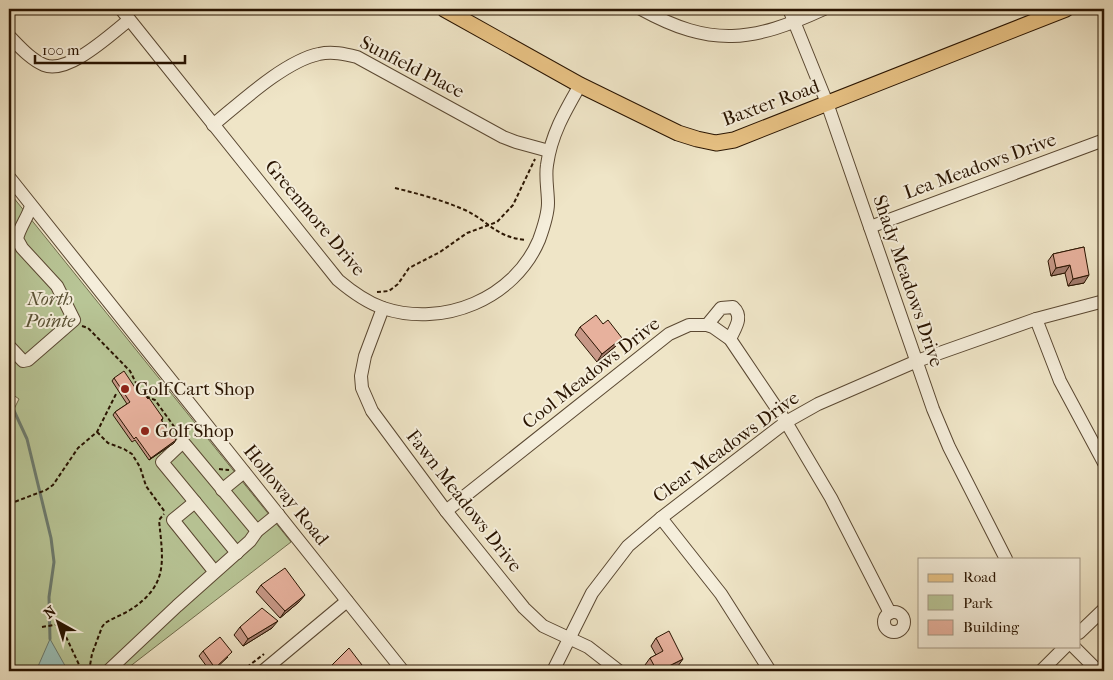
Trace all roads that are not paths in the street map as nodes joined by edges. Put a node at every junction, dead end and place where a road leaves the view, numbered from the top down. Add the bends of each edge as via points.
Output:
1 (121, 9) edge
2 (444, 9) edge
3 (641, 9) edge
4 (789, 9) edge
5 (824, 9) edge
6 (1066, 9) edge
7 (129, 20) junction
8 (794, 22) junction
9 (9, 36) edge
10 (580, 85) junction
11 (827, 103) junction
12 (213, 125) junction
13 (1104, 140) edge
14 (549, 151) junction
15 (9, 177) edge
16 (31, 206) junction
17 (46, 225) junction
18 (22, 227) junction
19 (870, 227) junction
20 (1104, 301) edge
21 (383, 308) junction
22 (1036, 319) junction
23 (707, 325) junction
24 (730, 339) junction
25 (9, 346) edge
26 (917, 361) junction
27 (786, 422) junction
28 (1104, 463) edge
29 (244, 472) junction
30 (222, 490) junction
31 (195, 502) junction
32 (446, 512) junction
33 (278, 514) junction
34 (661, 518) junction
35 (256, 531) junction
36 (237, 553) junction
37 (1005, 558) edge
38 (214, 571) junction
39 (347, 602) junction
40 (1104, 609) edge
41 (890, 613) dead end
42 (1080, 632) edge
43 (571, 638) junction
44 (1064, 648) edge
45 (1075, 648) edge
46 (108, 671) edge
47 (263, 671) edge
48 (404, 671) edge
49 (553, 671) edge
50 (620, 671) edge
51 (770, 671) edge
52 (1041, 671) edge
53 (1098, 671) edge

1 - 7 street, Greenmore Drive
2 - 10 main road, Baxter Road
3 - 8 street via 691,32 725,37 748,36
4 - 8 street, Shady Meadows Drive
5 - 8 street
6 - 11 main road, Baxter Road
7 - 9 street via 79,58 57,67 35,60
7 - 12 street, Greenmore Drive
8 - 11 street, Shady Meadows Drive
10 - 11 main road, Baxter Road via 678,133 716,143 734,140
10 - 14 street, Greenmore Drive via 556,127
11 - 19 street, Shady Meadows Drive
12 - 14 street, Sunfield Place via 285,68 309,56 334,53 357,57 503,137
12 - 21 street, Greenmore Drive via 338,280
13 - 19 street, Lea Meadows Drive
14 - 21 street, Greenmore Drive via 545,221 524,266 501,288 487,298 448,313 416,315
15 - 16 street, Holloway Road
16 - 17 street, Holloway Road
16 - 18 street
17 - 18 street
17 - 29 street, Holloway Road
18 - 25 street via 18,233 18,244 57,286 74,320 28,360 23,362
19 - 26 street, Shady Meadows Drive
20 - 22 street, Clear Meadows Drive
21 - 32 street, Fawn Meadows Drive via 365,356 362,388 372,410
22 - 26 street, Clear Meadows Drive
22 - 28 street via 1060,381
23 - 24 street
23 - 24 street via 721,308 732,307 738,312 739,320
23 - 32 street, Cool Meadows Drive via 689,325 670,334
24 - 27 street
26 - 27 street, Clear Meadows Drive via 818,404
26 - 37 street, Shady Meadows Drive via 941,430
27 - 34 street, Clear Meadows Drive
27 - 41 street via 832,498
29 - 30 street
29 - 33 street, Holloway Road
30 - 31 street via 183,442 162,462
30 - 35 street
31 - 36 street
31 - 38 street via 169,516
32 - 43 street, Fawn Meadows Drive via 534,618 543,626
33 - 35 street
33 - 39 street, Holloway Road
34 - 43 street, Clear Meadows Drive via 628,546 592,593
34 - 51 street via 720,594
35 - 36 street
36 - 38 street
38 - 46 street
39 - 47 street
39 - 48 street, Holloway Road
40 - 42 street
43 - 49 street, Clear Meadows Drive
43 - 50 street, Fawn Meadows Drive
44 - 52 street
45 - 53 street

